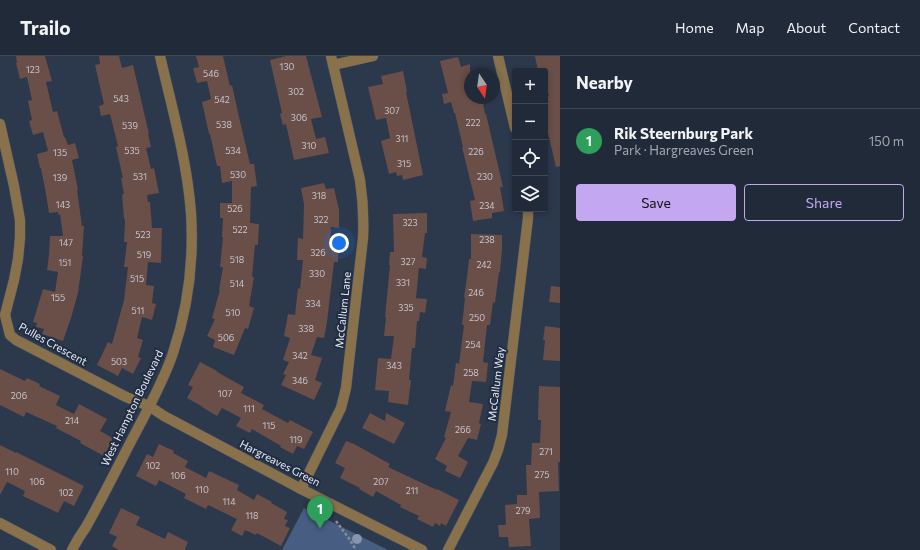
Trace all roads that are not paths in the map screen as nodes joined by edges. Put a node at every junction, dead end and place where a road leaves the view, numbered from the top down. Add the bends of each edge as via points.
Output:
1 (160, 56) edge
2 (373, 56) edge
3 (498, 56) edge
4 (332, 60) edge
5 (512, 115) edge
6 (0, 124) edge
7 (528, 212) edge
8 (149, 406) junction
9 (301, 489) junction
10 (0, 523) edge
11 (51, 550) edge
12 (72, 550) edge
13 (422, 550) edge
14 (448, 550) edge

1 - 8 street, West Hampton Boulevard via 185,163 192,250 191,270 178,333 170,361
2 - 4 street
3 - 5 street
4 - 9 street, McCallum Lane via 360,180 364,211 363,238 346,388 341,408
6 - 8 street, Pulles Crescent via 20,220 18,259 5,315 10,335 126,397
7 - 14 street, McCallum Way via 502,436 493,463
8 - 9 street, Hargreaves Green
8 - 12 street, West Hampton Boulevard
9 - 13 street, Hargreaves Green
10 - 11 street

